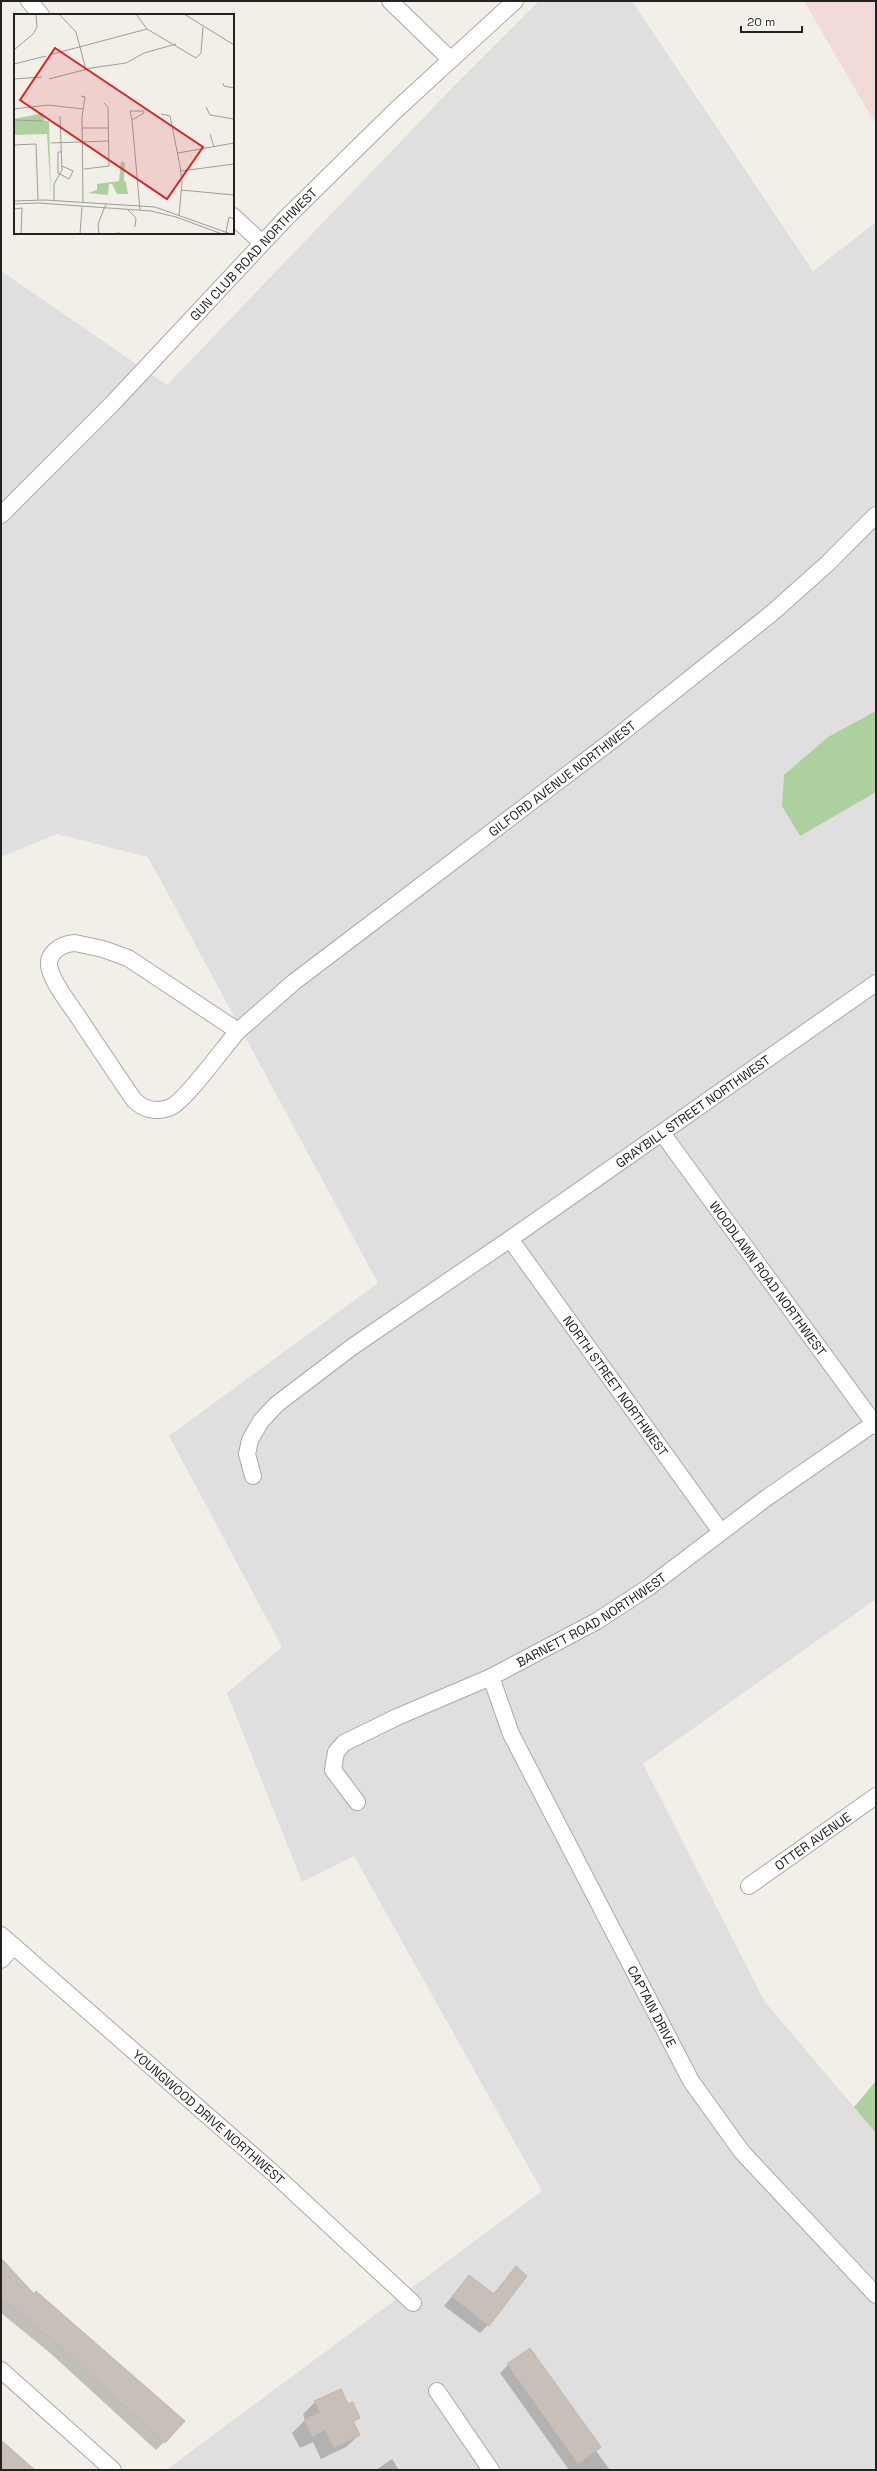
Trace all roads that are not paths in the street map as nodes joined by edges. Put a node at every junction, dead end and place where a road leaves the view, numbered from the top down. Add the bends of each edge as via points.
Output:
1 (29, 1) edge
2 (390, 1) edge
3 (515, 1) edge
4 (40, 14) edge
5 (450, 59) junction
6 (234, 217) edge
7 (262, 243) junction
8 (1, 515) edge
9 (876, 515) edge
10 (876, 983) edge
11 (238, 1031) junction
12 (662, 1133) junction
13 (510, 1239) junction
14 (875, 1424) edge
15 (253, 1476) dead end
16 (721, 1532) junction
17 (491, 1677) junction
18 (876, 1796) edge
19 (357, 1802) dead end
20 (749, 1886) dead end
21 (1, 1934) edge
22 (14, 1946) junction
23 (1, 1960) edge
24 (876, 2295) edge
25 (413, 2303) dead end
26 (1, 2370) edge
27 (438, 2392) dead end
28 (113, 2470) edge
29 (491, 2470) edge

1 - 4 street
2 - 5 street
3 - 5 street, GUN CLUB ROAD NORTHWEST
5 - 7 street, GUN CLUB ROAD NORTHWEST
6 - 7 street
7 - 8 street, GUN CLUB ROAD NORTHWEST via 112,404
9 - 11 street, GILFORD AVENUE NORTHWEST via 827,564 772,613 618,736 294,982
10 - 12 street, GRAYBILL STREET NORTHWEST
11 - 11 street, GILFORD AVENUE NORTHWEST via 195,1084 172,1107 148,1110 134,1100 64,996 50,970 50,958 56,949 74,943 122,956
12 - 13 street, GRAYBILL STREET NORTHWEST
12 - 14 street, WOODLAWN ROAD NORTHWEST
13 - 15 street, GRAYBILL STREET NORTHWEST via 352,1347 277,1404 260,1422 250,1440 247,1454
13 - 16 street, NORTH STREET NORTHWEST
14 - 16 street, BARNETT ROAD NORTHWEST
16 - 17 street, BARNETT ROAD NORTHWEST via 649,1587 597,1621
17 - 19 street, BARNETT ROAD NORTHWEST via 397,1717 344,1743 336,1752 333,1770
17 - 24 street, CAPTAIN DRIVE via 511,1734 691,2081 742,2152
18 - 20 street, OTTER AVENUE
21 - 22 street, YOUNGWOOD DRIVE NORTHWEST
22 - 23 street
22 - 25 street, YOUNGWOOD DRIVE NORTHWEST via 272,2172
26 - 28 street
27 - 29 street

